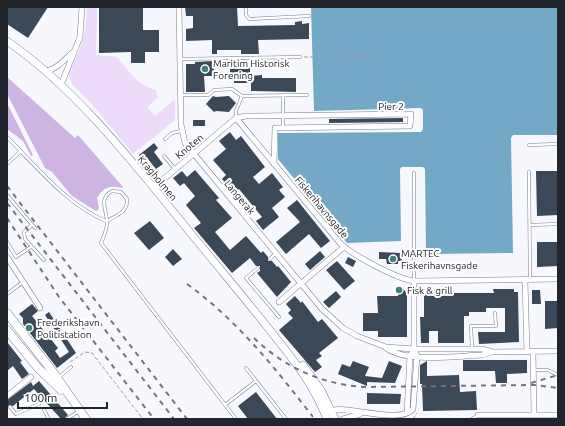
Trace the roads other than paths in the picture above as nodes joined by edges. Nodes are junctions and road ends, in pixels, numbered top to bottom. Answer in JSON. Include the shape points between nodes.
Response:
{"nodes":[{"id":1,"x":82,"y":7,"type":"edge"},
{"id":2,"x":180,"y":7,"type":"edge"},
{"id":3,"x":246,"y":7,"type":"edge"},
{"id":4,"x":309,"y":16,"type":"dead end"},
{"id":5,"x":7,"y":41,"type":"edge"},
{"id":6,"x":74,"y":50,"type":"junction"},
{"id":7,"x":300,"y":56,"type":"road end"},
{"id":8,"x":180,"y":59,"type":"junction"},
{"id":9,"x":46,"y":71,"type":"junction"},
{"id":10,"x":61,"y":85,"type":"junction"},
{"id":11,"x":180,"y":95,"type":"junction"},
{"id":12,"x":283,"y":95,"type":"junction"},
{"id":13,"x":307,"y":95,"type":"dead end"},
{"id":14,"x":242,"y":96,"type":"junction"},
{"id":15,"x":283,"y":116,"type":"junction"},
{"id":16,"x":236,"y":118,"type":"junction"},
{"id":17,"x":283,"y":128,"type":"junction"},
{"id":18,"x":181,"y":130,"type":"junction"},
{"id":19,"x":7,"y":137,"type":"edge"},
{"id":20,"x":165,"y":138,"type":"dead end"},
{"id":21,"x":558,"y":144,"type":"edge"},
{"id":22,"x":529,"y":145,"type":"dead end"},
{"id":23,"x":21,"y":151,"type":"junction"},
{"id":24,"x":193,"y":154,"type":"junction"},
{"id":25,"x":164,"y":156,"type":"dead end"},
{"id":26,"x":7,"y":164,"type":"edge"},
{"id":27,"x":274,"y":164,"type":"junction"},
{"id":28,"x":175,"y":169,"type":"junction"},
{"id":29,"x":414,"y":172,"type":"dead end"},
{"id":30,"x":530,"y":172,"type":"dead end"},
{"id":31,"x":153,"y":188,"type":"junction"},
{"id":32,"x":7,"y":195,"type":"edge"},
{"id":33,"x":107,"y":221,"type":"junction"},
{"id":34,"x":32,"y":224,"type":"junction"},
{"id":35,"x":558,"y":224,"type":"edge"},
{"id":36,"x":530,"y":225,"type":"junction"},
{"id":37,"x":35,"y":228,"type":"dead end"},
{"id":38,"x":7,"y":242,"type":"edge"},
{"id":39,"x":32,"y":246,"type":"junction"},
{"id":40,"x":344,"y":247,"type":"junction"},
{"id":41,"x":276,"y":254,"type":"junction"},
{"id":42,"x":7,"y":257,"type":"edge"},
{"id":43,"x":270,"y":258,"type":"dead end"},
{"id":44,"x":44,"y":260,"type":"dead end"},
{"id":45,"x":258,"y":268,"type":"dead end"},
{"id":46,"x":558,"y":279,"type":"edge"},
{"id":47,"x":414,"y":281,"type":"junction"},
{"id":48,"x":528,"y":281,"type":"junction"},
{"id":49,"x":23,"y":282,"type":"junction"},
{"id":50,"x":301,"y":284,"type":"junction"},
{"id":51,"x":7,"y":294,"type":"edge"},
{"id":52,"x":279,"y":302,"type":"joint"},
{"id":53,"x":40,"y":308,"type":"dead end"},
{"id":54,"x":272,"y":308,"type":"junction"},
{"id":55,"x":7,"y":313,"type":"edge"},
{"id":56,"x":495,"y":313,"type":"dead end"},
{"id":57,"x":279,"y":316,"type":"dead end"},
{"id":58,"x":8,"y":333,"type":"edge"},
{"id":59,"x":280,"y":341,"type":"junction"},
{"id":60,"x":386,"y":347,"type":"junction"},
{"id":61,"x":414,"y":349,"type":"junction"},
{"id":62,"x":472,"y":349,"type":"junction"},
{"id":63,"x":558,"y":351,"type":"edge"},
{"id":64,"x":493,"y":352,"type":"junction"},
{"id":65,"x":527,"y":352,"type":"junction"},
{"id":66,"x":533,"y":352,"type":"junction"},
{"id":67,"x":410,"y":356,"type":"junction"},
{"id":68,"x":417,"y":356,"type":"junction"},
{"id":69,"x":71,"y":367,"type":"dead end"},
{"id":70,"x":246,"y":368,"type":"dead end"},
{"id":71,"x":533,"y":370,"type":"junction"},
{"id":72,"x":558,"y":375,"type":"edge"},
{"id":73,"x":31,"y":377,"type":"dead end"},
{"id":74,"x":55,"y":380,"type":"junction"},
{"id":75,"x":256,"y":381,"type":"junction"},
{"id":76,"x":7,"y":396,"type":"edge"},
{"id":77,"x":39,"y":404,"type":"dead end"},
{"id":78,"x":225,"y":405,"type":"junction"},
{"id":79,"x":10,"y":407,"type":"dead end"},
{"id":80,"x":44,"y":410,"type":"dead end"},
{"id":81,"x":80,"y":410,"type":"junction"},
{"id":82,"x":331,"y":410,"type":"junction"},
{"id":83,"x":360,"y":414,"type":"junction"},
{"id":84,"x":478,"y":415,"type":"joint"},
{"id":85,"x":534,"y":415,"type":"junction"},
{"id":86,"x":558,"y":415,"type":"edge"},
{"id":87,"x":407,"y":416,"type":"edge"},
{"id":88,"x":501,"y":417,"type":"edge"},
{"id":89,"x":523,"y":417,"type":"edge"},
{"id":90,"x":49,"y":419,"type":"edge"},
{"id":91,"x":67,"y":419,"type":"edge"},
{"id":92,"x":86,"y":419,"type":"edge"},
{"id":93,"x":236,"y":419,"type":"edge"},
{"id":94,"x":286,"y":419,"type":"edge"},
{"id":95,"x":327,"y":419,"type":"edge"},
{"id":96,"x":334,"y":419,"type":"edge"},
{"id":97,"x":343,"y":419,"type":"edge"},
{"id":98,"x":472,"y":419,"type":"edge"}],
"edges":[{"from":1,"to":6,"type":"street","via":[[80,37]]},
{"from":2,"to":8,"type":"street","name":"Langerak"},
{"from":3,"to":4,"type":"lane","via":[[249,19]]},
{"from":5,"to":9,"type":"street","name":"Kragholmen"},
{"from":6,"to":9,"type":"street","via":[[61,63]]},
{"from":6,"to":10,"type":"street"},
{"from":7,"to":8,"type":"lane"},
{"from":8,"to":11,"type":"street","name":"Langerak"},
{"from":9,"to":10,"type":"street","name":"Kragholmen"},
{"from":10,"to":31,"type":"street","name":"Kragholmen","via":[[96,121]]},
{"from":11,"to":14,"type":"lane","via":[[208,95],[214,90],[232,89]]},
{"from":11,"to":18,"type":"street","name":"Langerak"},
{"from":12,"to":13,"type":"lane"},
{"from":12,"to":14,"type":"lane"},
{"from":12,"to":15,"type":"lane"},
{"from":14,"to":16,"type":"lane"},
{"from":15,"to":16,"type":"street","name":"Pier 2"},
{"from":15,"to":17,"type":"lane"},
{"from":15,"to":17,"type":"street","name":"Pier 2","via":[[411,114],[410,126]]},
{"from":16,"to":24,"type":"street","name":"Knoten"},
{"from":16,"to":27,"type":"street","name":"Fiskerihavnsgade"},
{"from":17,"to":27,"type":"street","via":[[275,128]]},
{"from":18,"to":20,"type":"lane"},
{"from":18,"to":24,"type":"street","name":"Langerak","via":[[185,143]]},
{"from":19,"to":23,"type":"lane"},
{"from":21,"to":22,"type":"lane"},
{"from":23,"to":26,"type":"lane"},
{"from":23,"to":33,"type":"lane","via":[[72,200]]},
{"from":24,"to":28,"type":"street","name":"Knoten"},
{"from":24,"to":41,"type":"street","name":"Langerak"},
{"from":25,"to":28,"type":"lane"},
{"from":27,"to":40,"type":"street","name":"Fiskerihavnsgade"},
{"from":28,"to":31,"type":"street","name":"Knoten"},
{"from":29,"to":47,"type":"lane"},
{"from":30,"to":36,"type":"lane"},
{"from":31,"to":59,"type":"street","name":"Kragholmen"},
{"from":32,"to":34,"type":"lane"},
{"from":33,"to":33,"type":"lane","via":[[104,197],[112,191],[121,192],[127,199],[126,208]]},
{"from":33,"to":78,"type":"lane","via":[[101,243]]},
{"from":34,"to":37,"type":"lane"},
{"from":34,"to":39,"type":"lane","via":[[24,232],[25,239]]},
{"from":35,"to":36,"type":"lane"},
{"from":36,"to":48,"type":"lane"},
{"from":38,"to":39,"type":"lane","via":[[16,256]]},
{"from":39,"to":44,"type":"lane"},
{"from":40,"to":47,"type":"street","name":"Fiskerihavnsgade","via":[[403,278]]},
{"from":40,"to":50,"type":"street"},
{"from":41,"to":43,"type":"lane"},
{"from":41,"to":50,"type":"street","name":"Langerak"},
{"from":42,"to":49,"type":"street"},
{"from":45,"to":54,"type":"lane","via":[[246,278]]},
{"from":46,"to":48,"type":"street","name":"Fiskerihavnsgade"},
{"from":47,"to":48,"type":"street","name":"Fiskerihavnsgade"},
{"from":47,"to":61,"type":"street"},
{"from":48,"to":65,"type":"street"},
{"from":49,"to":51,"type":"lane"},
{"from":49,"to":53,"type":"street"},
{"from":50,"to":52,"type":"street"},
{"from":50,"to":60,"type":"street","name":"Langerak","via":[[322,309],[343,328]]},
{"from":52,"to":54,"type":"lane"},
{"from":54,"to":57,"type":"lane"},
{"from":55,"to":74,"type":"main road"},
{"from":56,"to":62,"type":"lane","via":[[496,326],[471,326]]},
{"from":58,"to":74,"type":"main road","via":[[38,368]]},
{"from":59,"to":82,"type":"street","name":"Kragholmen","via":[[313,376]]},
{"from":59,"to":95,"type":"street","name":"Kragholmen","via":[[314,389]]},
{"from":60,"to":61,"type":"street","name":"Langerak"},
{"from":60,"to":67,"type":"street","name":"Langerak"},
{"from":61,"to":62,"type":"street","name":"Langerak"},
{"from":61,"to":67,"type":"street"},
{"from":61,"to":68,"type":"street"},
{"from":62,"to":64,"type":"street","name":"Langerak"},
{"from":63,"to":66,"type":"street","name":"Langerak"},
{"from":64,"to":65,"type":"street","name":"Langerak"},
{"from":64,"to":68,"type":"street","name":"Langerak","via":[[482,355]]},
{"from":65,"to":66,"type":"street","name":"Langerak"},
{"from":66,"to":71,"type":"street"},
{"from":67,"to":68,"type":"street","name":"Langerak"},
{"from":67,"to":87,"type":"street"},
{"from":68,"to":87,"type":"street","via":[[414,404]]},
{"from":69,"to":74,"type":"lane"},
{"from":70,"to":75,"type":"lane"},
{"from":71,"to":72,"type":"lane","via":[[548,370]]},
{"from":71,"to":85,"type":"street"},
{"from":73,"to":76,"type":"street"},
{"from":74,"to":81,"type":"main road"},
{"from":75,"to":78,"type":"lane"},
{"from":75,"to":94,"type":"lane"},
{"from":77,"to":79,"type":"lane","via":[[16,414]]},
{"from":78,"to":93,"type":"lane"},
{"from":80,"to":90,"type":"lane"},
{"from":81,"to":91,"type":"lane"},
{"from":81,"to":92,"type":"main road"},
{"from":82,"to":83,"type":"street","via":[[352,410]]},
{"from":82,"to":95,"type":"street"},
{"from":82,"to":96,"type":"street","name":"Kragholmen"},
{"from":83,"to":87,"type":"street"},
{"from":83,"to":97,"type":"street"},
{"from":84,"to":88,"type":"street"},
{"from":84,"to":98,"type":"lane"},
{"from":85,"to":86,"type":"street"},
{"from":85,"to":89,"type":"street"},
{"from":88,"to":89,"type":"street"}]}
